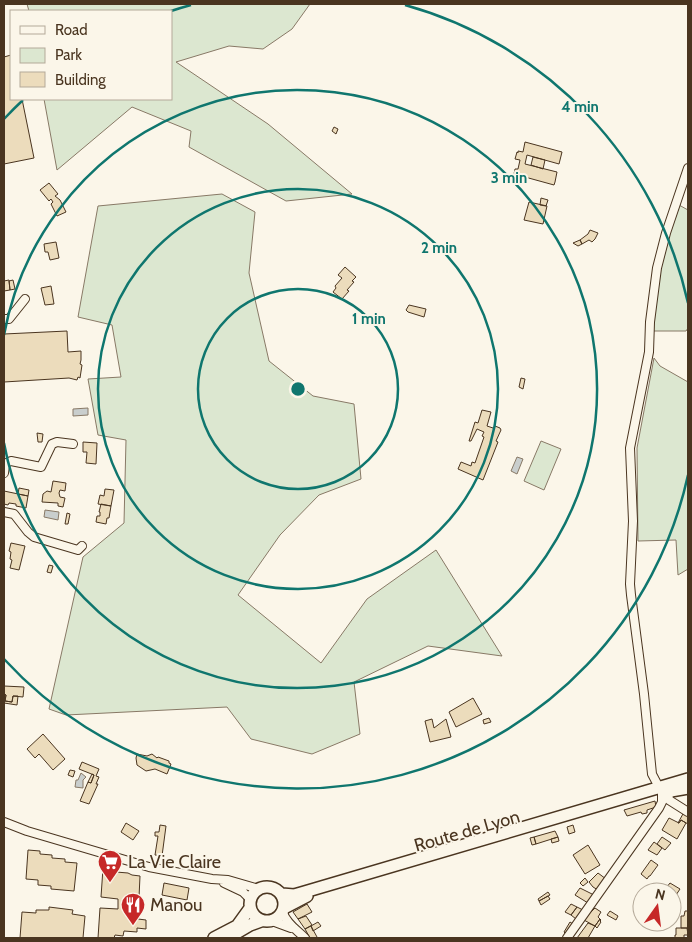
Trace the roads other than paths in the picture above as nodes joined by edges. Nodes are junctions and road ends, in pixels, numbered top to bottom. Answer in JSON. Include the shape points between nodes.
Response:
{"nodes":[{"id":1,"x":688,"y":168,"type":"edge"},
{"id":2,"x":26,"y":299,"type":"dead end"},
{"id":3,"x":4,"y":319,"type":"edge"},
{"id":4,"x":74,"y":444,"type":"dead end"},
{"id":5,"x":4,"y":472,"type":"edge"},
{"id":6,"x":4,"y":512,"type":"edge"},
{"id":7,"x":82,"y":546,"type":"dead end"},
{"id":8,"x":688,"y":779,"type":"edge"},
{"id":9,"x":688,"y":788,"type":"edge"},
{"id":10,"x":663,"y":791,"type":"junction"},
{"id":11,"x":688,"y":812,"type":"edge"},
{"id":12,"x":4,"y":822,"type":"edge"},
{"id":13,"x":212,"y":879,"type":"junction"},
{"id":14,"x":259,"y":889,"type":"junction"},
{"id":15,"x":282,"y":894,"type":"junction"},
{"id":16,"x":250,"y":903,"type":"junction"},
{"id":17,"x":283,"y":911,"type":"junction"},
{"id":18,"x":267,"y":921,"type":"junction"},
{"id":19,"x":297,"y":932,"type":"junction"},
{"id":20,"x":214,"y":938,"type":"edge"},
{"id":21,"x":227,"y":938,"type":"edge"},
{"id":22,"x":305,"y":938,"type":"edge"},
{"id":23,"x":567,"y":938,"type":"edge"}],
"edges":[{"from":1,"to":10,"type":"street","via":[[657,268],[649,352],[630,448],[633,521],[630,584],[652,774]]},
{"from":2,"to":3,"type":"street","via":[[9,319]]},
{"from":4,"to":5,"type":"street","via":[[52,444],[42,467],[10,461],[5,464]]},
{"from":6,"to":7,"type":"street","via":[[14,514],[34,537],[78,550]]},
{"from":8,"to":10,"type":"main road"},
{"from":9,"to":10,"type":"main road"},
{"from":10,"to":11,"type":"street"},
{"from":10,"to":15,"type":"main road","name":"Route de Lyon","via":[[294,895]]},
{"from":10,"to":17,"type":"main road","name":"Route de Lyon","via":[[303,897]]},
{"from":10,"to":23,"type":"street","via":[[659,808]]},
{"from":12,"to":13,"type":"street","via":[[149,866]]},
{"from":13,"to":14,"type":"street"},
{"from":13,"to":16,"type":"street","via":[[243,892]]},
{"from":14,"to":15,"type":"main road","via":[[269,887]]},
{"from":14,"to":16,"type":"main road"},
{"from":15,"to":17,"type":"main road"},
{"from":16,"to":18,"type":"main road","via":[[254,915]]},
{"from":16,"to":20,"type":"main road","via":[[237,926]]},
{"from":17,"to":18,"type":"main road","via":[[276,919]]},
{"from":17,"to":19,"type":"street"},
{"from":18,"to":19,"type":"street"},
{"from":18,"to":21,"type":"main road","via":[[250,925]]},
{"from":19,"to":22,"type":"street"}]}
